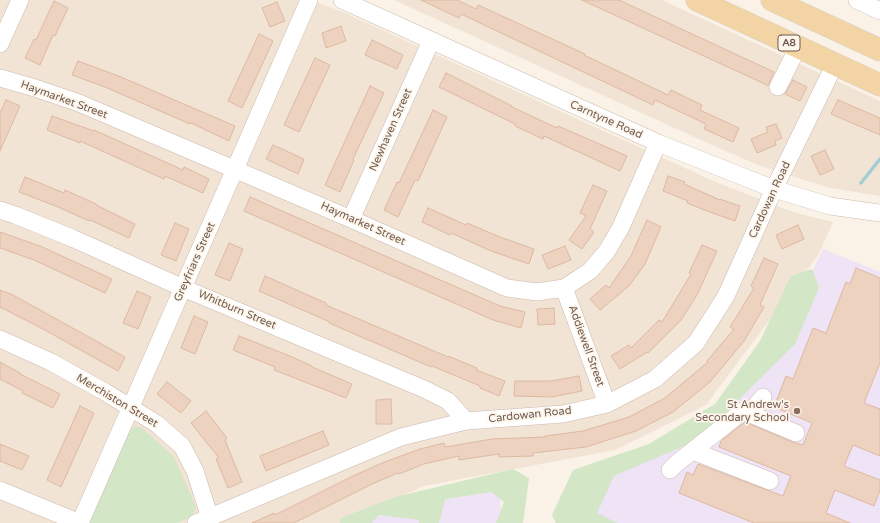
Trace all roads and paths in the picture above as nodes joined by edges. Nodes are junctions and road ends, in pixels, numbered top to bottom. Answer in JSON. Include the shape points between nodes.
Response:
{"nodes":[{"id":1,"x":20,"y":0,"type":"edge"},
{"id":2,"x":309,"y":0,"type":"edge"},
{"id":3,"x":342,"y":0,"type":"edge"},
{"id":4,"x":697,"y":0,"type":"edge"},
{"id":5,"x":772,"y":0,"type":"edge"},
{"id":6,"x":857,"y":0,"type":"edge"},
{"id":7,"x":879,"y":8,"type":"edge"},
{"id":8,"x":802,"y":13,"type":"junction"},
{"id":9,"x":431,"y":41,"type":"junction"},
{"id":10,"x":0,"y":44,"type":"edge"},
{"id":11,"x":793,"y":44,"type":"junction"},
{"id":12,"x":880,"y":50,"type":"edge"},
{"id":13,"x":835,"y":64,"type":"junction"},
{"id":14,"x":0,"y":78,"type":"edge"},
{"id":15,"x":880,"y":85,"type":"edge"},
{"id":16,"x":778,"y":86,"type":"dead end"},
{"id":17,"x":658,"y":143,"type":"junction"},
{"id":18,"x":236,"y":169,"type":"junction"},
{"id":19,"x":774,"y":189,"type":"junction"},
{"id":20,"x":0,"y":210,"type":"edge"},
{"id":21,"x":880,"y":213,"type":"edge"},
{"id":22,"x":351,"y":219,"type":"junction"},
{"id":23,"x":183,"y":288,"type":"junction"},
{"id":24,"x":564,"y":288,"type":"junction"},
{"id":25,"x":0,"y":339,"type":"edge"},
{"id":26,"x":763,"y":396,"type":"dead end"},
{"id":27,"x":607,"y":404,"type":"junction"},
{"id":28,"x":131,"y":407,"type":"junction"},
{"id":29,"x":743,"y":411,"type":"junction"},
{"id":30,"x":466,"y":421,"type":"junction"},
{"id":31,"x":796,"y":433,"type":"dead end"},
{"id":32,"x":693,"y":451,"type":"junction"},
{"id":33,"x":670,"y":470,"type":"dead end"},
{"id":34,"x":770,"y":481,"type":"dead end"},
{"id":35,"x":0,"y":490,"type":"edge"},
{"id":36,"x":203,"y":520,"type":"edge"},
{"id":37,"x":80,"y":523,"type":"edge"}],
"edges":[{"from":1,"to":10,"type":"street"},
{"from":2,"to":18,"type":"street","name":"Greyfriars Street"},
{"from":3,"to":9,"type":"street","name":"Carntyne Road"},
{"from":4,"to":11,"type":"main road","number":"A8"},
{"from":5,"to":8,"type":"main road"},
{"from":6,"to":7,"type":"street"},
{"from":8,"to":11,"type":"main road"},
{"from":8,"to":12,"type":"main road"},
{"from":9,"to":17,"type":"street","name":"Carntyne Road"},
{"from":9,"to":22,"type":"street","name":"Newhaven Street"},
{"from":11,"to":13,"type":"main road","number":"A8"},
{"from":11,"to":16,"type":"street"},
{"from":13,"to":15,"type":"main road","number":"A8"},
{"from":13,"to":19,"type":"street","name":"Cardowan Road"},
{"from":14,"to":18,"type":"street","name":"Haymarket Street","via":[[79,103]]},
{"from":17,"to":19,"type":"street","name":"Carntyne Road"},
{"from":17,"to":24,"type":"street","name":"Haymarket Street","via":[[607,251],[590,272]]},
{"from":18,"to":22,"type":"street","name":"Haymarket Street"},
{"from":18,"to":23,"type":"street","name":"Greyfriars Street"},
{"from":19,"to":21,"type":"street","name":"Carntyne Road","via":[[830,206]]},
{"from":19,"to":27,"type":"street","name":"Cardowan Road","via":[[726,296],[696,343],[655,379]]},
{"from":20,"to":23,"type":"street","name":"Whitburn Street","via":[[58,232]]},
{"from":22,"to":24,"type":"street","name":"Haymarket Street","via":[[507,288],[537,292]]},
{"from":23,"to":28,"type":"street","name":"Greyfriars Street"},
{"from":23,"to":30,"type":"street","name":"Whitburn Street","via":[[424,389],[448,401]]},
{"from":24,"to":27,"type":"street","name":"Addiewell Street"},
{"from":25,"to":28,"type":"street","name":"Merchiston Street","via":[[51,362]]},
{"from":26,"to":29,"type":"street","via":[[754,408]]},
{"from":27,"to":30,"type":"street","name":"Cardowan Road","via":[[563,414]]},
{"from":28,"to":36,"type":"street","name":"Merchiston Street","via":[[158,424],[182,446],[195,471]]},
{"from":28,"to":37,"type":"street","name":"Greyfriars Street"},
{"from":29,"to":31,"type":"street"},
{"from":29,"to":32,"type":"street"},
{"from":30,"to":36,"type":"street","name":"Cardowan Road","via":[[401,436]]},
{"from":32,"to":33,"type":"street"},
{"from":32,"to":34,"type":"street"},
{"from":35,"to":37,"type":"street"}]}
